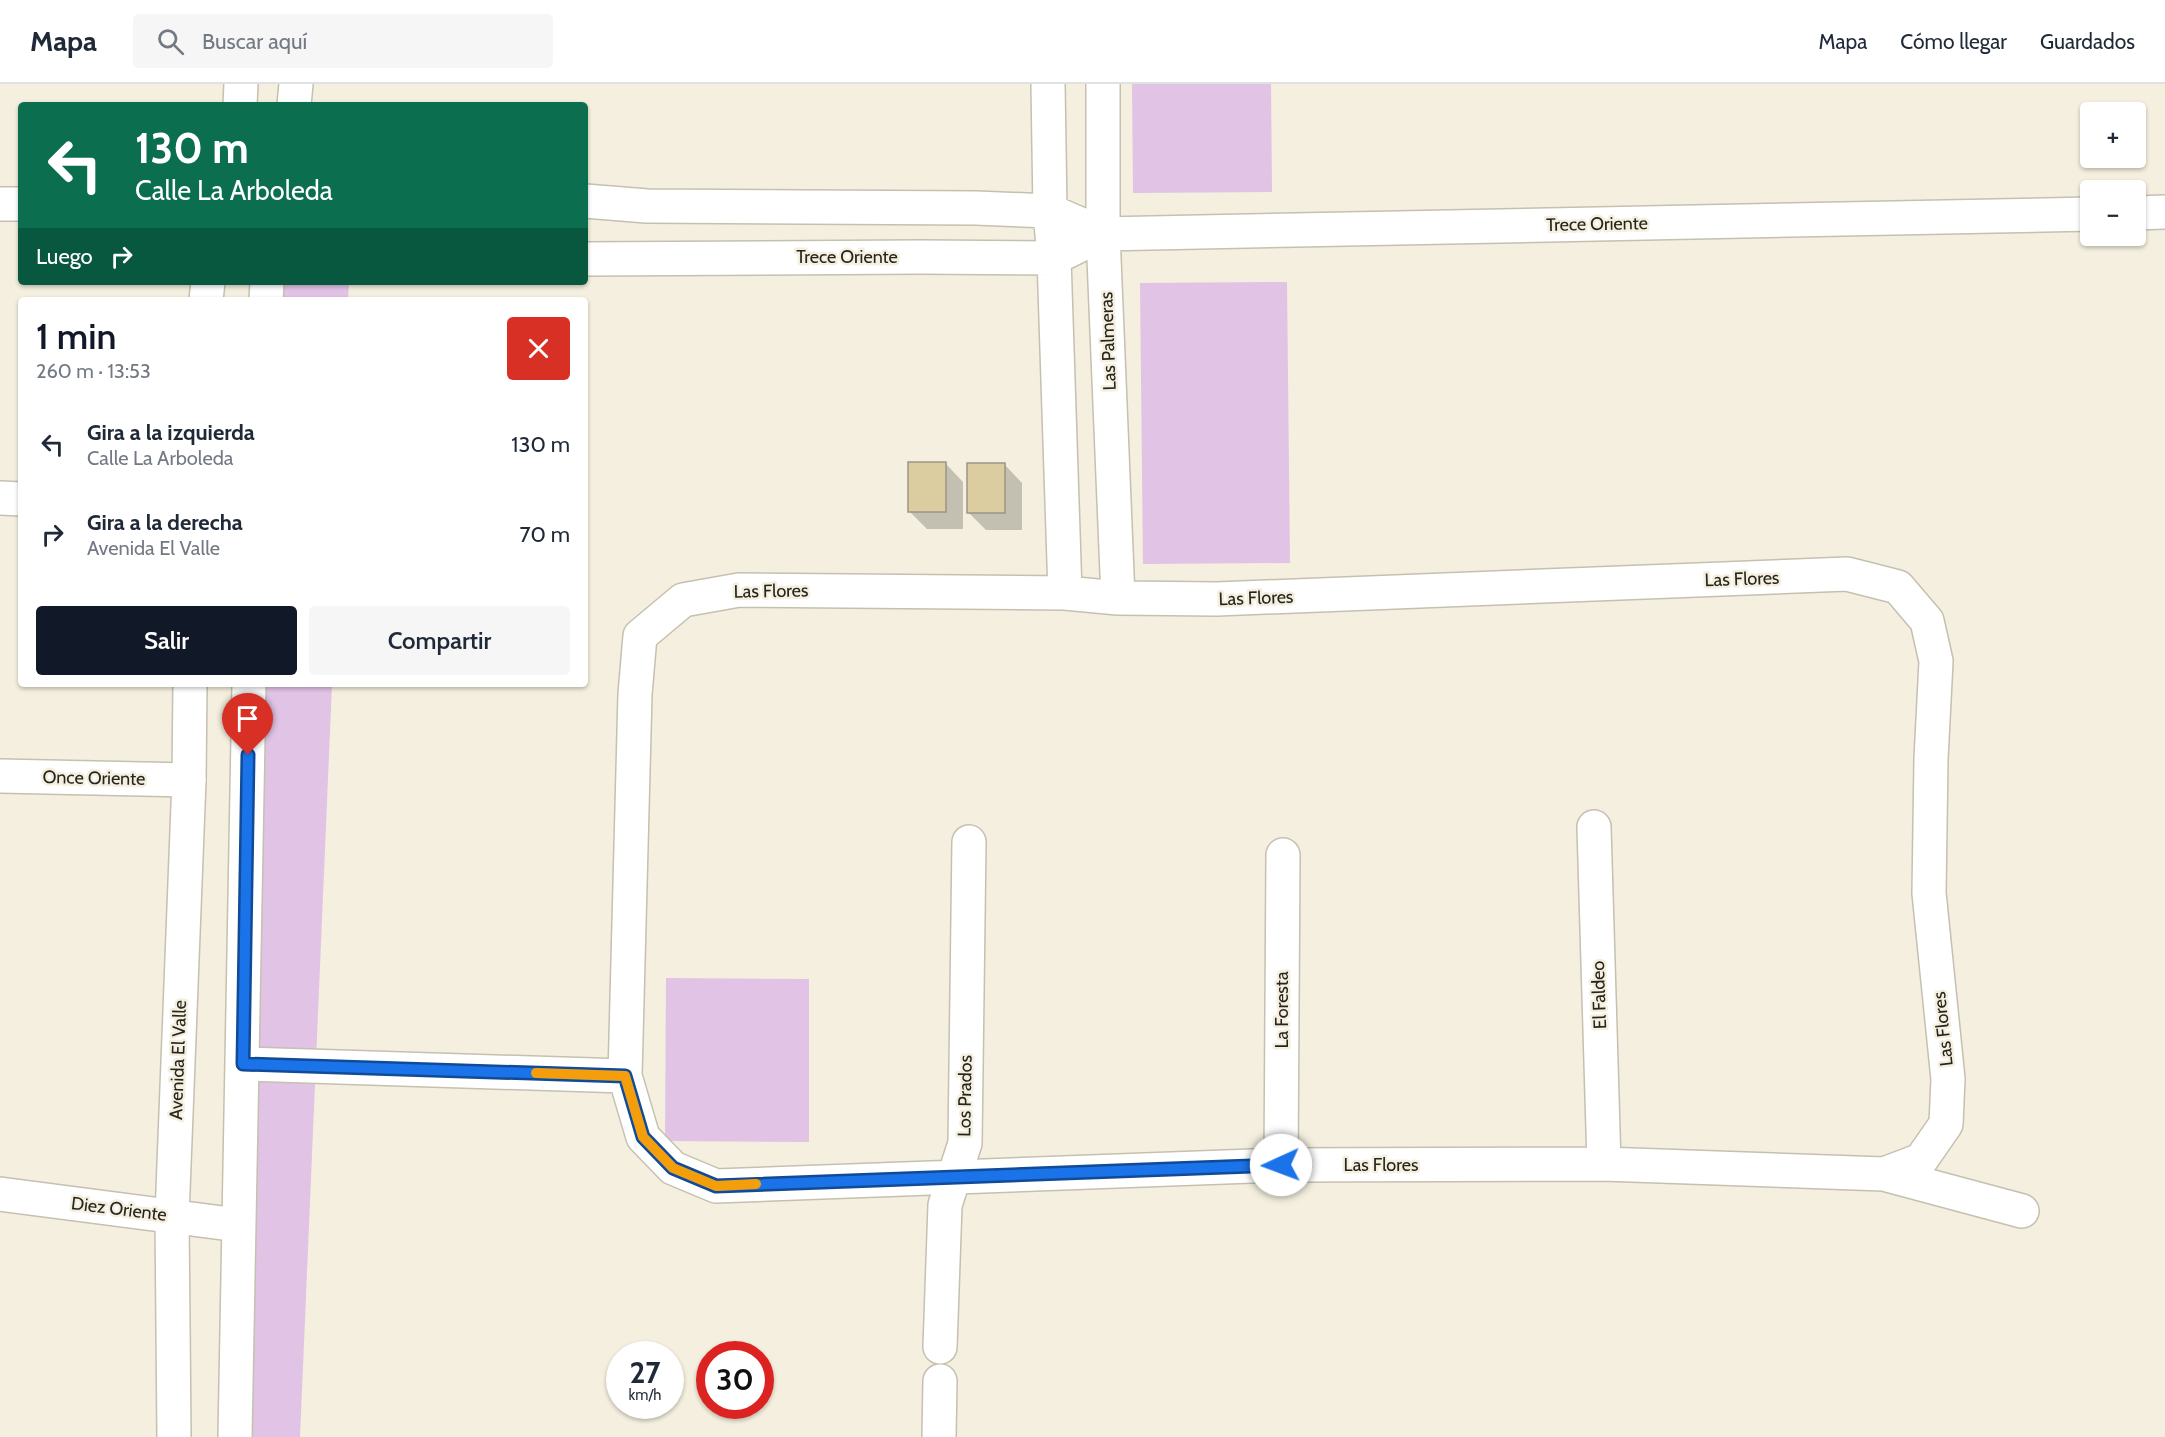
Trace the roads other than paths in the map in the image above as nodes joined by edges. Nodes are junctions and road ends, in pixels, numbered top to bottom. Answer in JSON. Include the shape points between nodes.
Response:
{"nodes":[{"id":1,"x":241,"y":84,"type":"edge"},
{"id":2,"x":296,"y":84,"type":"edge"},
{"id":3,"x":1048,"y":84,"type":"edge"},
{"id":4,"x":1103,"y":84,"type":"edge"},
{"id":5,"x":240,"y":102,"type":"edge"},
{"id":6,"x":294,"y":102,"type":"edge"},
{"id":7,"x":588,"y":201,"type":"edge"},
{"id":8,"x":0,"y":204,"type":"edge"},
{"id":9,"x":18,"y":204,"type":"edge"},
{"id":10,"x":1050,"y":211,"type":"junction"},
{"id":11,"x":2165,"y":212,"type":"edge"},
{"id":12,"x":2146,"y":213,"type":"edge"},
{"id":13,"x":2080,"y":214,"type":"edge"},
{"id":14,"x":1103,"y":234,"type":"junction"},
{"id":15,"x":1054,"y":258,"type":"junction"},
{"id":16,"x":588,"y":259,"type":"edge"},
{"id":17,"x":0,"y":498,"type":"edge"},
{"id":18,"x":18,"y":499,"type":"edge"},
{"id":19,"x":1065,"y":592,"type":"junction"},
{"id":20,"x":1118,"y":597,"type":"junction"},
{"id":21,"x":190,"y":687,"type":"edge"},
{"id":22,"x":249,"y":687,"type":"edge"},
{"id":23,"x":0,"y":776,"type":"edge"},
{"id":24,"x":189,"y":780,"type":"junction"},
{"id":25,"x":1594,"y":827,"type":"dead end"},
{"id":26,"x":969,"y":842,"type":"dead end"},
{"id":27,"x":1283,"y":855,"type":"dead end"},
{"id":28,"x":243,"y":1064,"type":"junction"},
{"id":29,"x":625,"y":1076,"type":"junction"},
{"id":30,"x":1604,"y":1164,"type":"junction"},
{"id":31,"x":1281,"y":1165,"type":"junction"},
{"id":32,"x":1884,"y":1174,"type":"junction"},
{"id":33,"x":953,"y":1178,"type":"junction"},
{"id":34,"x":0,"y":1194,"type":"edge"},
{"id":35,"x":2022,"y":1211,"type":"dead end"},
{"id":36,"x":172,"y":1216,"type":"junction"},
{"id":37,"x":238,"y":1226,"type":"junction"},
{"id":38,"x":940,"y":1347,"type":"dead end"},
{"id":39,"x":940,"y":1381,"type":"dead end"},
{"id":40,"x":174,"y":1437,"type":"edge"},
{"id":41,"x":235,"y":1437,"type":"edge"},
{"id":42,"x":939,"y":1437,"type":"edge"}],
"edges":[{"from":1,"to":5,"type":"street"},
{"from":2,"to":6,"type":"street"},
{"from":3,"to":10,"type":"street"},
{"from":4,"to":14,"type":"street","name":"Las Palmeras"},
{"from":7,"to":10,"type":"street","name":"Trece Oriente","via":[[647,206]]},
{"from":8,"to":9,"type":"street"},
{"from":10,"to":14,"type":"street","name":"Trece Oriente"},
{"from":10,"to":15,"type":"street"},
{"from":11,"to":12,"type":"street"},
{"from":13,"to":14,"type":"street","name":"Trece Oriente"},
{"from":14,"to":15,"type":"street","name":"Trece Oriente"},
{"from":14,"to":20,"type":"street","name":"Las Palmeras"},
{"from":15,"to":16,"type":"street","name":"Trece Oriente"},
{"from":15,"to":19,"type":"street"},
{"from":17,"to":18,"type":"street"},
{"from":19,"to":20,"type":"street","name":"Las Flores"},
{"from":19,"to":29,"type":"street","name":"Las Flores","via":[[739,590],[683,600],[640,636],[635,694]]},
{"from":20,"to":32,"type":"street","name":"Las Flores","via":[[1217,599],[1847,574],[1898,587],[1927,621],[1936,662],[1929,893],[1948,1079],[1946,1124],[1921,1160]]},
{"from":21,"to":24,"type":"street","name":"Avenida El Valle"},
{"from":22,"to":28,"type":"street"},
{"from":23,"to":24,"type":"street","name":"Once Oriente"},
{"from":24,"to":36,"type":"street","name":"Avenida El Valle"},
{"from":25,"to":30,"type":"street","name":"El Faldeo"},
{"from":26,"to":33,"type":"street","name":"Los Prados","via":[[965,1143]]},
{"from":27,"to":31,"type":"street","name":"La Foresta"},
{"from":28,"to":29,"type":"street"},
{"from":28,"to":37,"type":"street"},
{"from":29,"to":33,"type":"street","name":"Las Flores","via":[[643,1137],[673,1168],[716,1186]]},
{"from":30,"to":31,"type":"street","name":"Las Flores"},
{"from":30,"to":32,"type":"street","name":"Las Flores"},
{"from":31,"to":33,"type":"street","name":"Las Flores"},
{"from":32,"to":35,"type":"street","name":"Las Flores"},
{"from":33,"to":38,"type":"street","name":"Los Prados","via":[[945,1205]]},
{"from":34,"to":36,"type":"street","name":"Diez Oriente"},
{"from":36,"to":37,"type":"street","name":"Diez Oriente"},
{"from":36,"to":40,"type":"street","name":"Avenida El Valle"},
{"from":37,"to":41,"type":"street"},
{"from":39,"to":42,"type":"street"}]}
